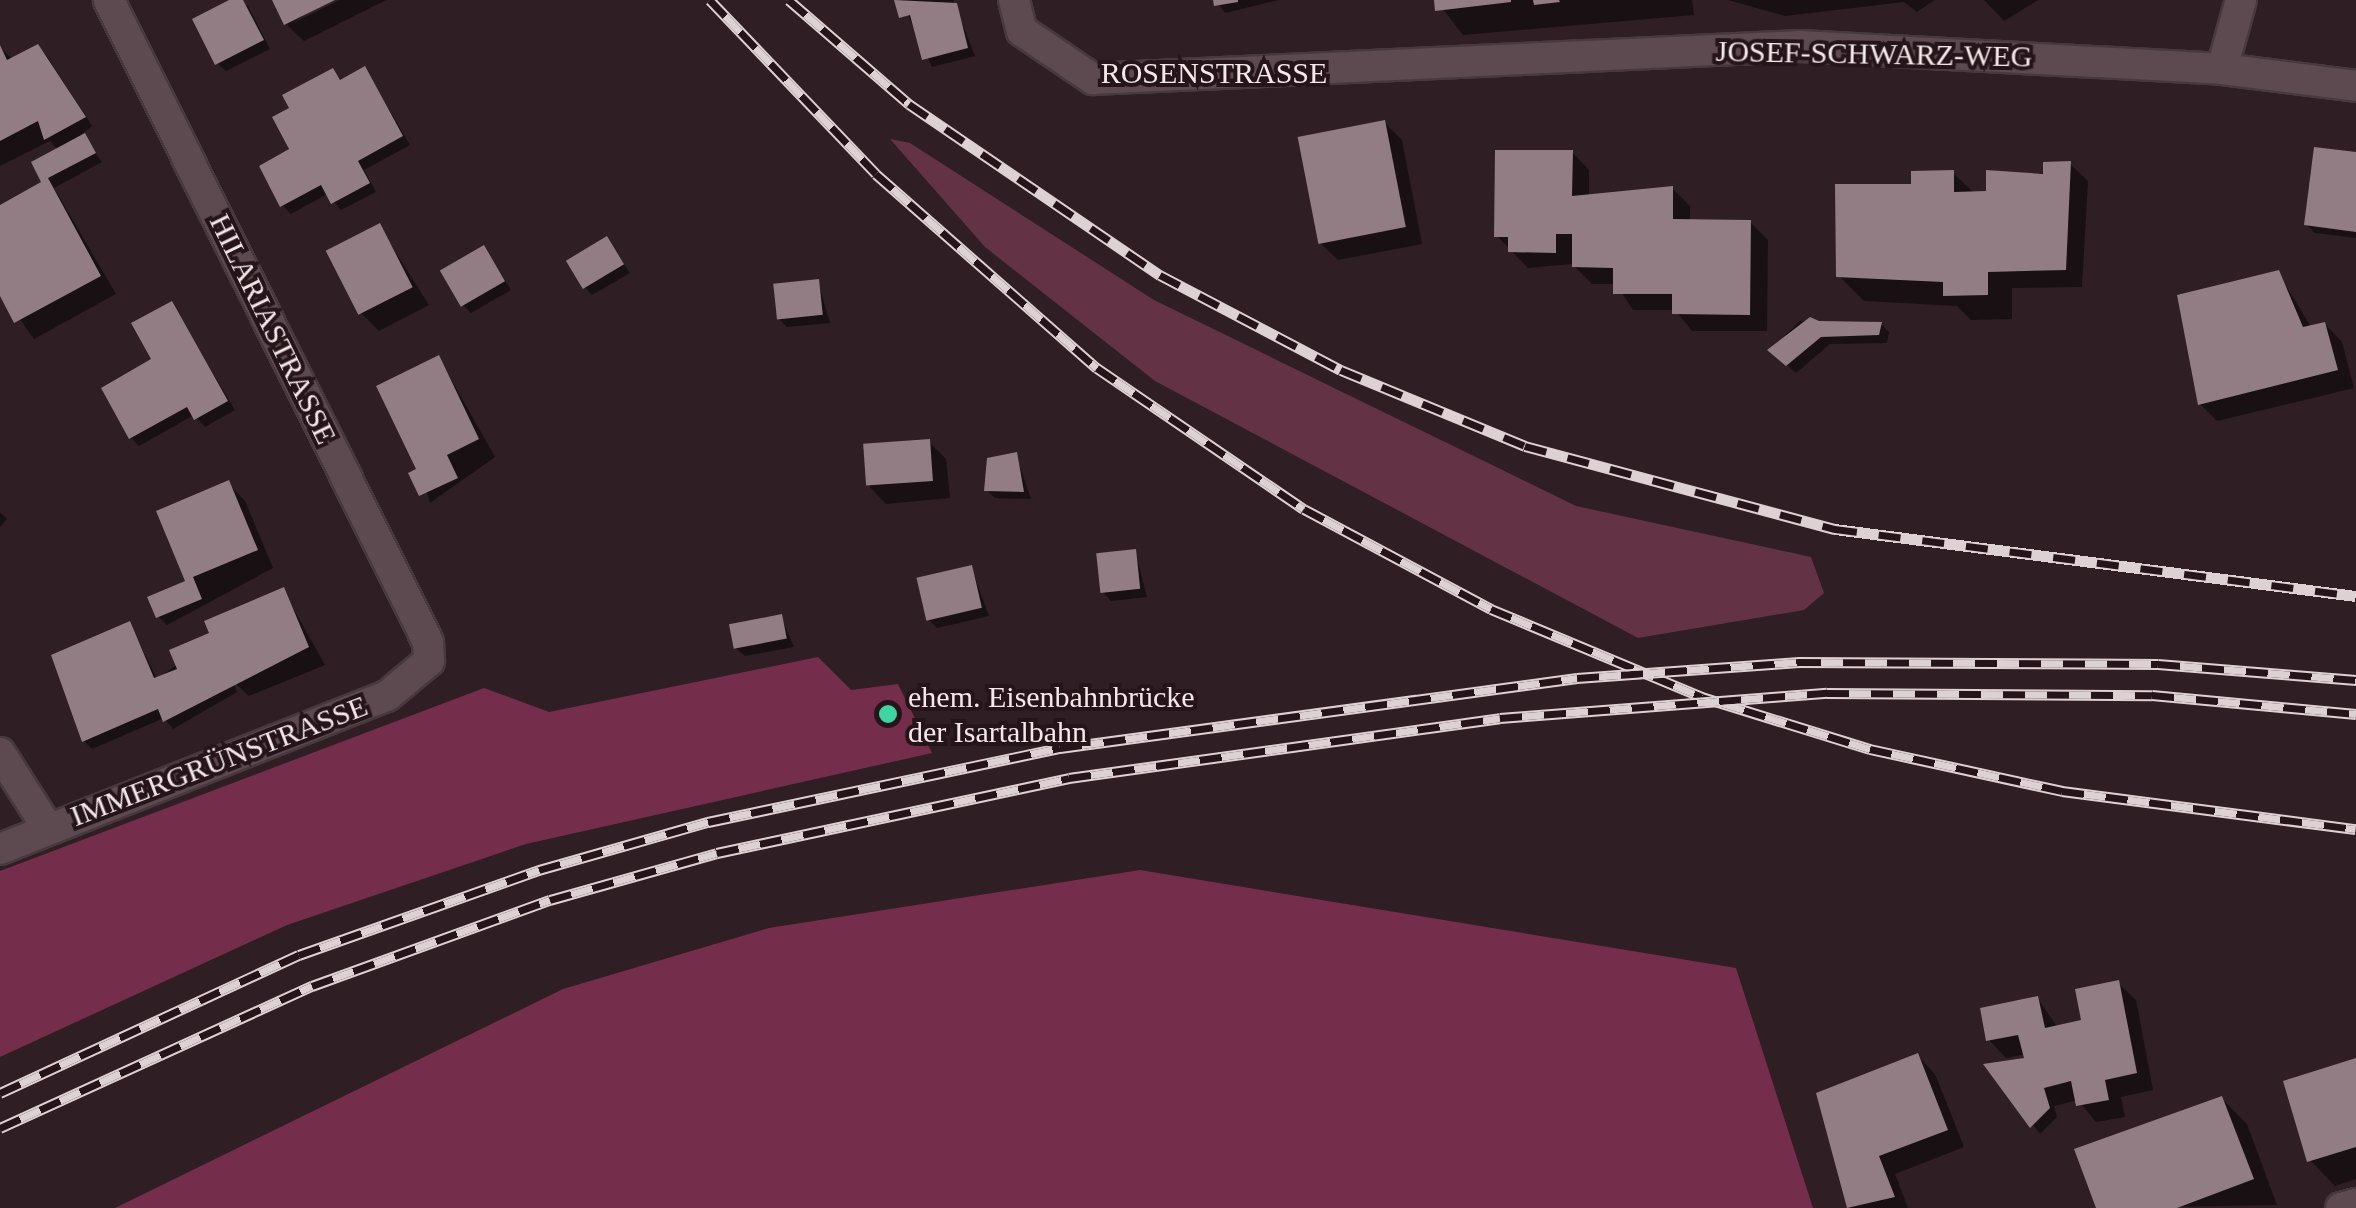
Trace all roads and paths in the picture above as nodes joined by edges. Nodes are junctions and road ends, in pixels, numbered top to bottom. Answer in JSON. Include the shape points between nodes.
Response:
{"nodes":[{"id":1,"x":109,"y":0,"type":"edge"},
{"id":2,"x":1014,"y":0,"type":"edge"},
{"id":3,"x":2241,"y":0,"type":"edge"},
{"id":4,"x":2222,"y":68,"type":"junction"},
{"id":5,"x":1391,"y":71,"type":"joint"},
{"id":6,"x":2356,"y":86,"type":"edge"},
{"id":7,"x":429,"y":661,"type":"joint"},
{"id":8,"x":0,"y":753,"type":"edge"},
{"id":9,"x":47,"y":826,"type":"junction"},
{"id":10,"x":0,"y":849,"type":"edge"},
{"id":11,"x":2356,"y":1204,"type":"edge"},
{"id":12,"x":2341,"y":1208,"type":"edge"}],
"edges":[{"from":1,"to":7,"type":"street","name":"HILARIASTRASSE","via":[[428,642]]},
{"from":2,"to":5,"type":"street","name":"ROSENSTRASSE","via":[[1022,31],[1093,79]]},
{"from":3,"to":4,"type":"street"},
{"from":4,"to":5,"type":"street","name":"JOSEF-SCHWARZ-WEG","via":[[1800,46]]},
{"from":4,"to":6,"type":"street","name":"JOSEF-SCHWARZ-WEG"},
{"from":7,"to":9,"type":"street","name":"IMMERGRÜNSTRASSE","via":[[387,696]]},
{"from":8,"to":9,"type":"street"},
{"from":9,"to":10,"type":"street","name":"IMMERGRÜNSTRASSE"},
{"from":11,"to":12,"type":"street"}]}
